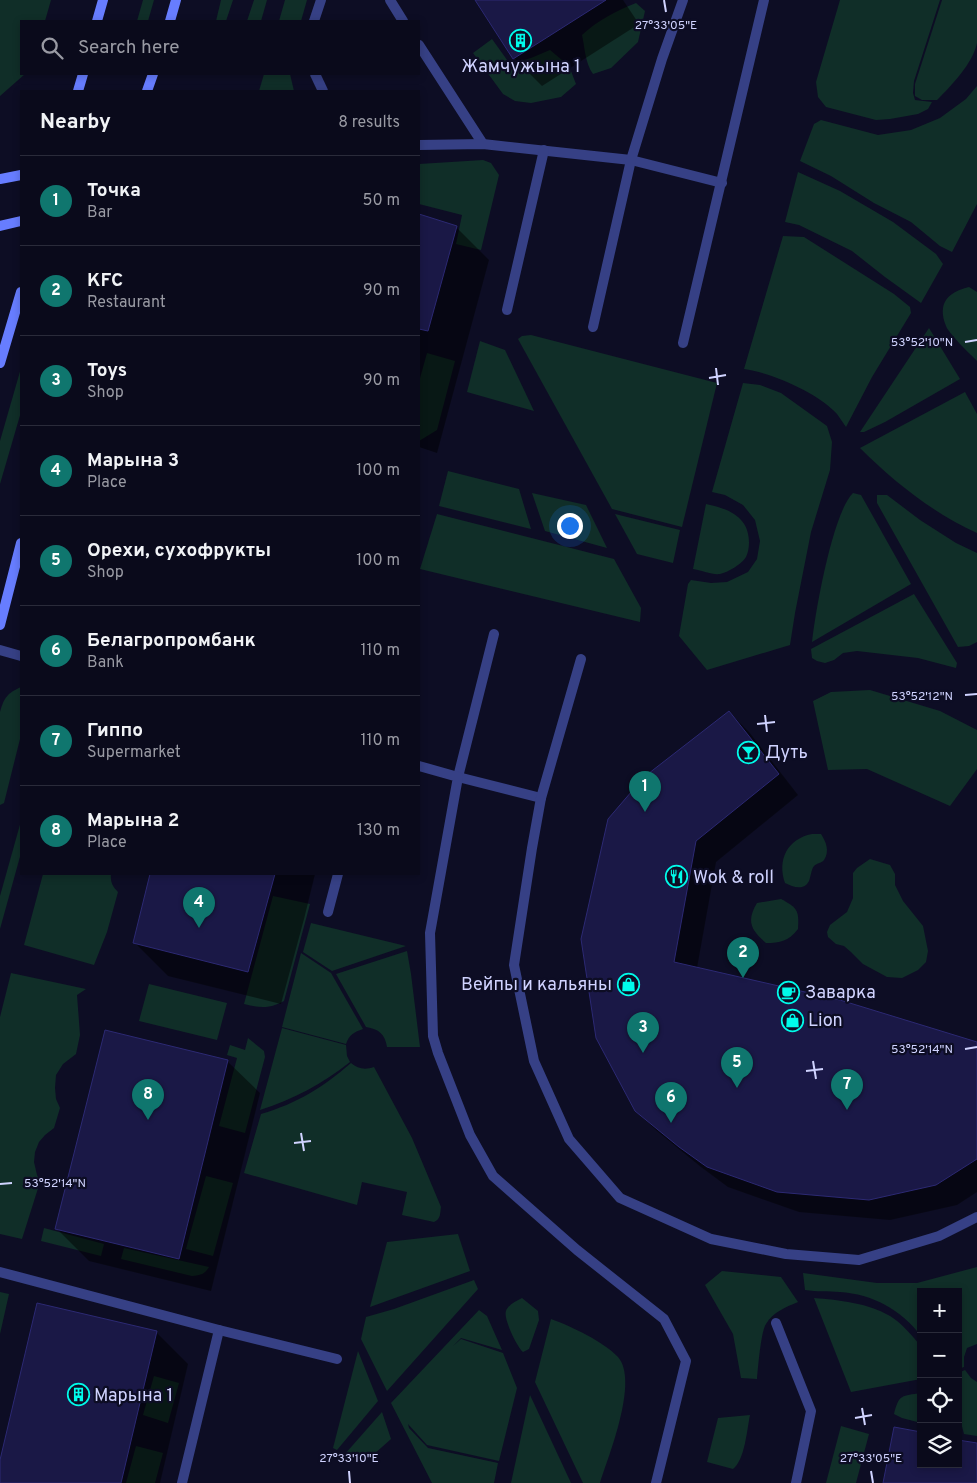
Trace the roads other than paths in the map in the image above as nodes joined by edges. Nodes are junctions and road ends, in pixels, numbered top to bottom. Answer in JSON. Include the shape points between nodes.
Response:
{"nodes":[{"id":1,"x":103,"y":0,"type":"edge"},
{"id":2,"x":176,"y":0,"type":"edge"},
{"id":3,"x":321,"y":0,"type":"edge"},
{"id":4,"x":390,"y":0,"type":"edge"},
{"id":5,"x":683,"y":0,"type":"edge"},
{"id":6,"x":764,"y":0,"type":"edge"},
{"id":7,"x":98,"y":20,"type":"edge"},
{"id":8,"x":170,"y":20,"type":"edge"},
{"id":9,"x":314,"y":20,"type":"edge"},
{"id":10,"x":402,"y":20,"type":"edge"},
{"id":11,"x":420,"y":47,"type":"edge"},
{"id":12,"x":83,"y":75,"type":"edge"},
{"id":13,"x":153,"y":75,"type":"edge"},
{"id":14,"x":315,"y":75,"type":"edge"},
{"id":15,"x":78,"y":90,"type":"edge"},
{"id":16,"x":147,"y":90,"type":"edge"},
{"id":17,"x":323,"y":90,"type":"edge"},
{"id":18,"x":483,"y":144,"type":"junction"},
{"id":19,"x":420,"y":145,"type":"edge"},
{"id":20,"x":544,"y":150,"type":"junction"},
{"id":21,"x":631,"y":160,"type":"junction"},
{"id":22,"x":20,"y":175,"type":"edge"},
{"id":23,"x":0,"y":179,"type":"edge"},
{"id":24,"x":722,"y":183,"type":"junction"},
{"id":25,"x":20,"y":222,"type":"edge"},
{"id":26,"x":0,"y":226,"type":"edge"},
{"id":27,"x":20,"y":295,"type":"edge"},
{"id":28,"x":507,"y":310,"type":"dead end"},
{"id":29,"x":593,"y":327,"type":"dead end"},
{"id":30,"x":683,"y":343,"type":"dead end"},
{"id":31,"x":0,"y":363,"type":"edge"},
{"id":32,"x":20,"y":547,"type":"edge"},
{"id":33,"x":0,"y":625,"type":"edge"},
{"id":34,"x":494,"y":634,"type":"dead end"},
{"id":35,"x":0,"y":650,"type":"edge"},
{"id":36,"x":20,"y":656,"type":"edge"},
{"id":37,"x":581,"y":659,"type":"dead end"},
{"id":38,"x":420,"y":766,"type":"edge"},
{"id":39,"x":458,"y":777,"type":"junction"},
{"id":40,"x":541,"y":798,"type":"junction"},
{"id":41,"x":338,"y":875,"type":"edge"},
{"id":42,"x":328,"y":912,"type":"dead end"},
{"id":43,"x":977,"y":1217,"type":"edge"},
{"id":44,"x":0,"y":1272,"type":"edge"},
{"id":45,"x":776,"y":1323,"type":"dead end"},
{"id":46,"x":218,"y":1330,"type":"junction"},
{"id":47,"x":337,"y":1359,"type":"dead end"},
{"id":48,"x":182,"y":1483,"type":"edge"},
{"id":49,"x":656,"y":1483,"type":"edge"},
{"id":50,"x":796,"y":1483,"type":"edge"}],
"edges":[{"from":1,"to":7,"type":"street"},
{"from":2,"to":8,"type":"street"},
{"from":3,"to":9,"type":"lane"},
{"from":4,"to":10,"type":"lane"},
{"from":5,"to":21,"type":"lane"},
{"from":6,"to":24,"type":"lane"},
{"from":11,"to":18,"type":"lane"},
{"from":12,"to":15,"type":"street"},
{"from":13,"to":16,"type":"street"},
{"from":14,"to":17,"type":"lane"},
{"from":18,"to":19,"type":"lane"},
{"from":18,"to":20,"type":"lane"},
{"from":20,"to":21,"type":"lane"},
{"from":20,"to":28,"type":"lane"},
{"from":21,"to":24,"type":"lane"},
{"from":21,"to":29,"type":"lane"},
{"from":22,"to":23,"type":"street"},
{"from":24,"to":30,"type":"lane"},
{"from":25,"to":26,"type":"street"},
{"from":27,"to":31,"type":"street"},
{"from":32,"to":33,"type":"street"},
{"from":34,"to":39,"type":"lane"},
{"from":35,"to":36,"type":"lane"},
{"from":37,"to":40,"type":"lane"},
{"from":38,"to":39,"type":"lane"},
{"from":39,"to":40,"type":"lane"},
{"from":39,"to":49,"type":"lane","via":[[430,933],[433,1036],[470,1134],[493,1176],[577,1250],[664,1319],[686,1361]]},
{"from":40,"to":43,"type":"lane","via":[[514,965],[534,1061],[569,1139],[620,1198],[710,1239],[786,1254],[859,1260],[939,1236]]},
{"from":41,"to":42,"type":"lane"},
{"from":44,"to":46,"type":"lane"},
{"from":45,"to":50,"type":"lane","via":[[811,1411]]},
{"from":46,"to":47,"type":"lane"},
{"from":46,"to":48,"type":"lane"}]}
